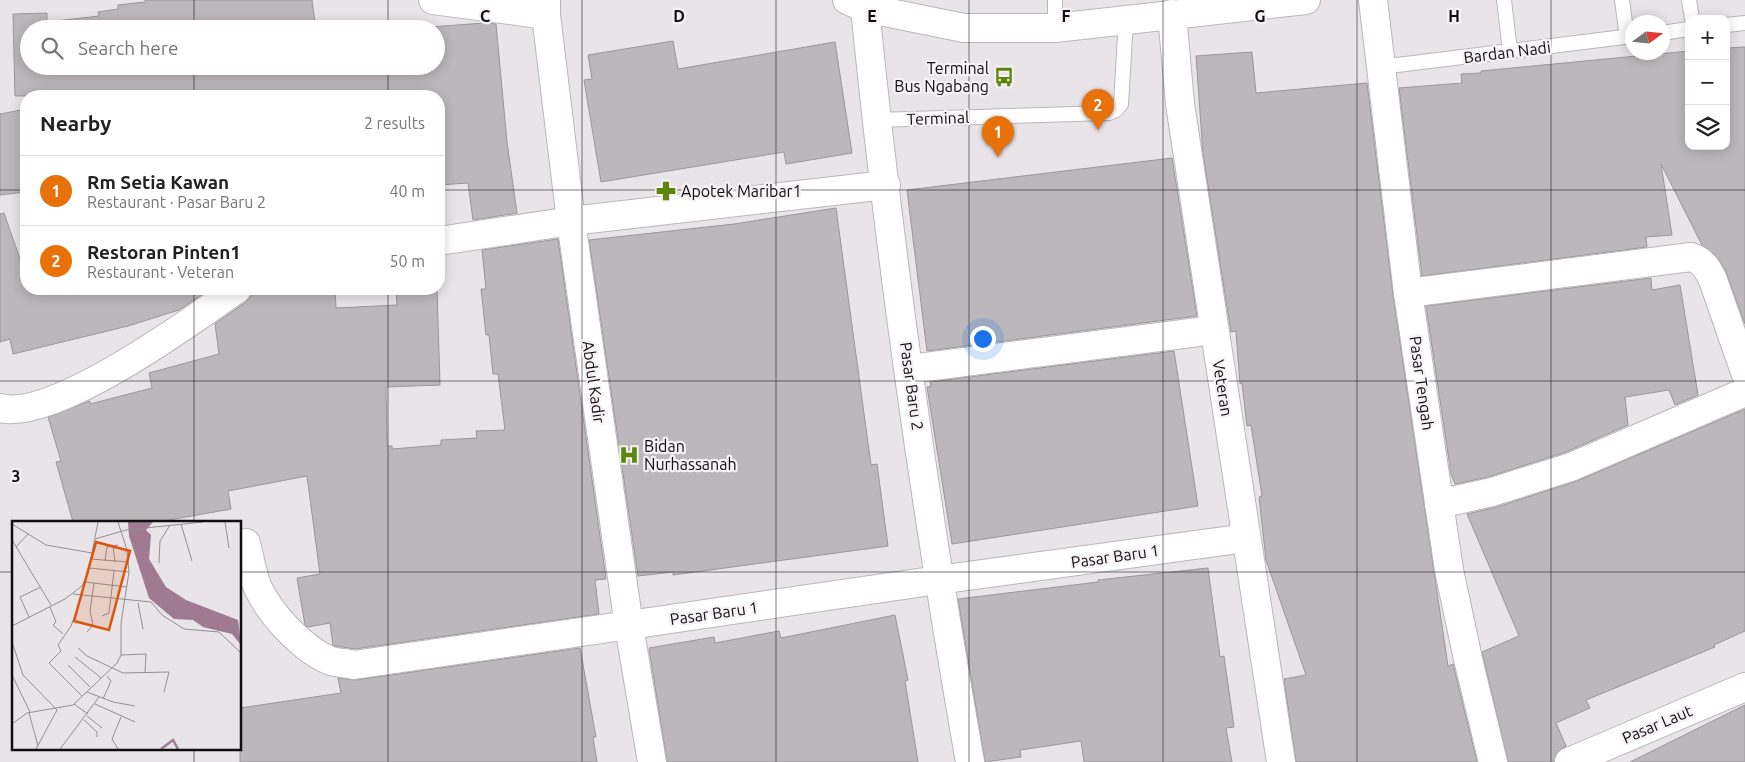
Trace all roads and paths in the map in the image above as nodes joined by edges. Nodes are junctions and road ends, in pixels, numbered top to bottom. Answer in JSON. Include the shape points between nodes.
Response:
{"nodes":[{"id":1,"x":433,"y":0,"type":"edge"},
{"id":2,"x":1055,"y":0,"type":"edge"},
{"id":3,"x":1306,"y":0,"type":"edge"},
{"id":4,"x":1373,"y":0,"type":"edge"},
{"id":5,"x":1504,"y":0,"type":"edge"},
{"id":6,"x":1622,"y":0,"type":"edge"},
{"id":7,"x":1689,"y":0,"type":"edge"},
{"id":8,"x":856,"y":4,"type":"edge"},
{"id":9,"x":546,"y":8,"type":"edge"},
{"id":10,"x":1172,"y":14,"type":"junction"},
{"id":11,"x":1625,"y":15,"type":"edge"},
{"id":12,"x":1691,"y":15,"type":"edge"},
{"id":13,"x":1126,"y":19,"type":"junction"},
{"id":14,"x":1745,"y":22,"type":"edge"},
{"id":15,"x":1730,"y":24,"type":"edge"},
{"id":16,"x":1055,"y":28,"type":"junction"},
{"id":17,"x":1685,"y":30,"type":"edge"},
{"id":18,"x":1670,"y":32,"type":"edge"},
{"id":19,"x":1625,"y":38,"type":"edge"},
{"id":20,"x":1510,"y":51,"type":"junction"},
{"id":21,"x":1381,"y":67,"type":"junction"},
{"id":22,"x":876,"y":120,"type":"junction"},
{"id":23,"x":886,"y":185,"type":"junction"},
{"id":24,"x":571,"y":221,"type":"junction"},
{"id":25,"x":445,"y":240,"type":"edge"},
{"id":26,"x":1408,"y":293,"type":"junction"},
{"id":27,"x":228,"y":295,"type":"edge"},
{"id":28,"x":1214,"y":330,"type":"junction"},
{"id":29,"x":910,"y":369,"type":"junction"},
{"id":30,"x":1745,"y":372,"type":"edge"},
{"id":31,"x":1745,"y":392,"type":"edge"},
{"id":32,"x":0,"y":408,"type":"edge"},
{"id":33,"x":1440,"y":504,"type":"junction"},
{"id":34,"x":1246,"y":538,"type":"junction"},
{"id":35,"x":246,"y":543,"type":"dead end"},
{"id":36,"x":938,"y":580,"type":"junction"},
{"id":37,"x":629,"y":626,"type":"junction"},
{"id":38,"x":1745,"y":687,"type":"edge"},
{"id":39,"x":652,"y":762,"type":"edge"},
{"id":40,"x":970,"y":762,"type":"edge"},
{"id":41,"x":1281,"y":762,"type":"edge"},
{"id":42,"x":1493,"y":762,"type":"edge"},
{"id":43,"x":1568,"y":762,"type":"edge"}],
"edges":[{"from":1,"to":9,"type":"main road"},
{"from":2,"to":16,"type":"lane"},
{"from":3,"to":10,"type":"main road"},
{"from":4,"to":21,"type":"main road","name":"Pasar Tengah"},
{"from":5,"to":20,"type":"lane"},
{"from":6,"to":11,"type":"lane"},
{"from":7,"to":12,"type":"lane"},
{"from":8,"to":16,"type":"main road","via":[[964,28]]},
{"from":8,"to":22,"type":"main road","name":"Pasar Baru 2"},
{"from":9,"to":24,"type":"main road","name":"Abdul Kadir"},
{"from":10,"to":13,"type":"main road"},
{"from":10,"to":28,"type":"main road","name":"Veteran","via":[[1180,104]]},
{"from":13,"to":16,"type":"main road"},
{"from":13,"to":22,"type":"lane","name":"Terminal","via":[[1121,104],[1110,113]]},
{"from":14,"to":15,"type":"lane"},
{"from":17,"to":18,"type":"lane"},
{"from":19,"to":20,"type":"lane","name":"Bardan Nadi"},
{"from":20,"to":21,"type":"lane","name":"Bardan Nadi"},
{"from":21,"to":26,"type":"main road","name":"Pasar Tengah"},
{"from":22,"to":23,"type":"main road","name":"Pasar Baru 2"},
{"from":23,"to":24,"type":"main road"},
{"from":23,"to":29,"type":"main road","name":"Pasar Baru 2"},
{"from":24,"to":25,"type":"main road"},
{"from":24,"to":37,"type":"main road","name":"Abdul Kadir"},
{"from":26,"to":30,"type":"main road","via":[[1691,257],[1707,267],[1714,280]]},
{"from":26,"to":33,"type":"main road","name":"Pasar Tengah"},
{"from":27,"to":32,"type":"main road","via":[[105,374],[68,393],[28,408]]},
{"from":28,"to":29,"type":"main road"},
{"from":28,"to":34,"type":"main road","name":"Veteran"},
{"from":29,"to":36,"type":"main road","name":"Pasar Baru 2"},
{"from":31,"to":33,"type":"main road","via":[[1571,467],[1492,492]]},
{"from":33,"to":42,"type":"main road","name":"Pasar Tengah","via":[[1449,570]]},
{"from":34,"to":36,"type":"main road","name":"Pasar Baru 1"},
{"from":34,"to":41,"type":"main road","name":"Veteran"},
{"from":35,"to":37,"type":"main road","name":"Pasar Baru 1","via":[[258,587],[270,609],[299,640],[332,661],[354,665]]},
{"from":36,"to":37,"type":"main road","name":"Pasar Baru 1"},
{"from":36,"to":40,"type":"main road","name":"Pasar Baru 2"},
{"from":37,"to":39,"type":"main road","name":"Abdul Kadir"},
{"from":38,"to":43,"type":"main road","name":"Pasar Laut"}]}
